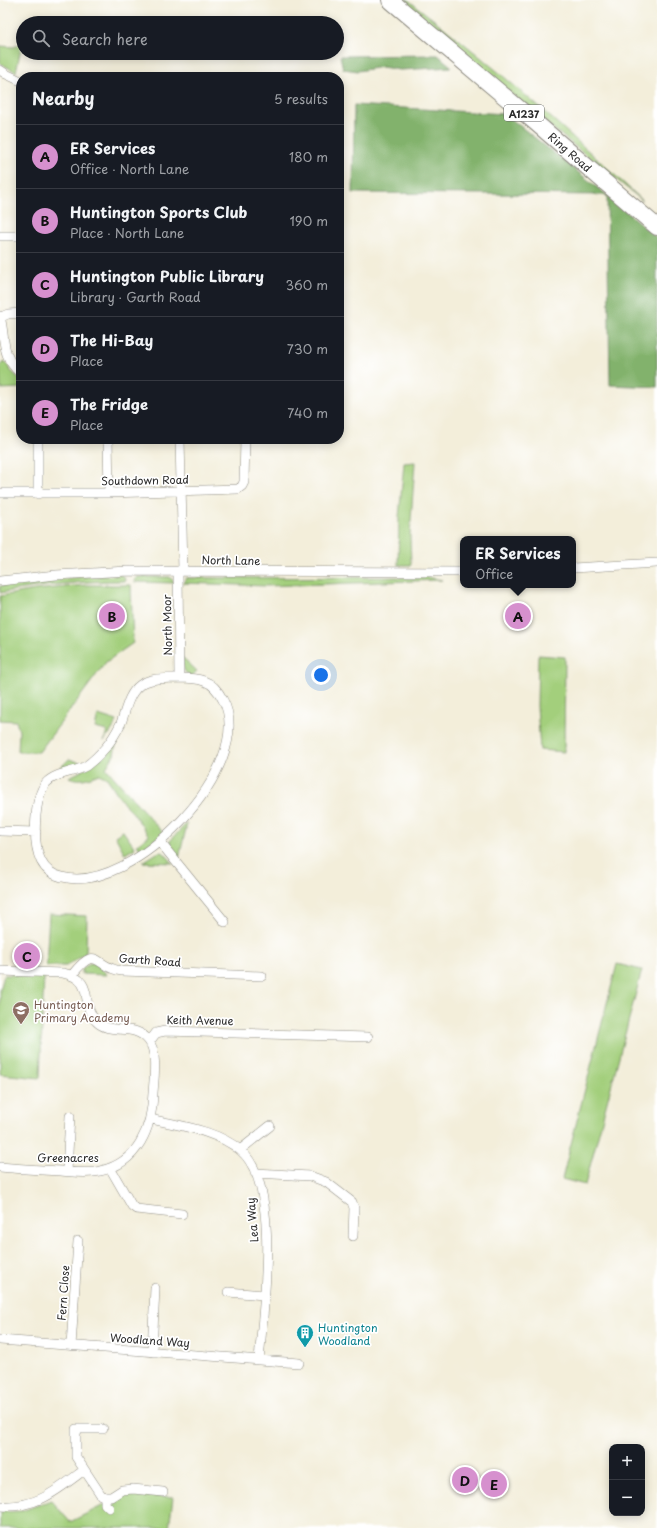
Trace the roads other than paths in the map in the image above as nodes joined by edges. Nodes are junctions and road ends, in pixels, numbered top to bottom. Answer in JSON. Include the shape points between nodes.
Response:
{"nodes":[{"id":1,"x":390,"y":0,"type":"edge"},
{"id":2,"x":0,"y":70,"type":"edge"},
{"id":3,"x":16,"y":79,"type":"edge"},
{"id":4,"x":657,"y":227,"type":"edge"},
{"id":5,"x":0,"y":236,"type":"edge"},
{"id":6,"x":16,"y":236,"type":"edge"},
{"id":7,"x":16,"y":313,"type":"edge"},
{"id":8,"x":0,"y":316,"type":"edge"},
{"id":9,"x":16,"y":368,"type":"edge"},
{"id":10,"x":38,"y":444,"type":"edge"},
{"id":11,"x":108,"y":444,"type":"edge"},
{"id":12,"x":180,"y":444,"type":"edge"},
{"id":13,"x":245,"y":444,"type":"edge"},
{"id":14,"x":181,"y":491,"type":"junction"},
{"id":15,"x":108,"y":493,"type":"junction"},
{"id":16,"x":0,"y":494,"type":"edge"},
{"id":17,"x":38,"y":494,"type":"junction"},
{"id":18,"x":657,"y":564,"type":"edge"},
{"id":19,"x":576,"y":568,"type":"edge"},
{"id":20,"x":180,"y":571,"type":"junction"},
{"id":21,"x":460,"y":572,"type":"edge"},
{"id":22,"x":0,"y":581,"type":"edge"},
{"id":23,"x":179,"y":678,"type":"junction"},
{"id":24,"x":0,"y":831,"type":"edge"},
{"id":25,"x":36,"y":832,"type":"junction"},
{"id":26,"x":160,"y":842,"type":"junction"},
{"id":27,"x":225,"y":922,"type":"dead end"},
{"id":28,"x":0,"y":971,"type":"edge"},
{"id":29,"x":72,"y":975,"type":"junction"},
{"id":30,"x":262,"y":976,"type":"dead end"},
{"id":31,"x":368,"y":1037,"type":"dead end"},
{"id":32,"x":150,"y":1041,"type":"junction"},
{"id":33,"x":70,"y":1116,"type":"dead end"},
{"id":34,"x":151,"y":1119,"type":"junction"},
{"id":35,"x":270,"y":1126,"type":"dead end"},
{"id":36,"x":240,"y":1150,"type":"junction"},
{"id":37,"x":0,"y":1167,"type":"edge"},
{"id":38,"x":110,"y":1168,"type":"junction"},
{"id":39,"x":67,"y":1171,"type":"junction"},
{"id":40,"x":255,"y":1173,"type":"junction"},
{"id":41,"x":182,"y":1214,"type":"dead end"},
{"id":42,"x":353,"y":1236,"type":"dead end"},
{"id":43,"x":78,"y":1240,"type":"dead end"},
{"id":44,"x":155,"y":1288,"type":"dead end"},
{"id":45,"x":228,"y":1292,"type":"dead end"},
{"id":46,"x":264,"y":1295,"type":"junction"},
{"id":47,"x":0,"y":1340,"type":"edge"},
{"id":48,"x":71,"y":1346,"type":"junction"},
{"id":49,"x":152,"y":1352,"type":"junction"},
{"id":50,"x":259,"y":1360,"type":"junction"},
{"id":51,"x":299,"y":1363,"type":"dead end"},
{"id":52,"x":103,"y":1428,"type":"dead end"},
{"id":53,"x":84,"y":1470,"type":"junction"},
{"id":54,"x":163,"y":1492,"type":"dead end"},
{"id":55,"x":104,"y":1497,"type":"junction"},
{"id":56,"x":0,"y":1506,"type":"edge"},
{"id":57,"x":108,"y":1508,"type":"dead end"}],
"edges":[{"from":1,"to":4,"type":"highway","name":"Ring Road","number":"A1237"},
{"from":2,"to":3,"type":"street"},
{"from":5,"to":6,"type":"street"},
{"from":7,"to":8,"type":"street"},
{"from":8,"to":9,"type":"street","via":[[6,354]]},
{"from":10,"to":17,"type":"street"},
{"from":11,"to":15,"type":"street"},
{"from":12,"to":14,"type":"street","name":"North Moor"},
{"from":13,"to":14,"type":"street","name":"Southdown Road","via":[[244,482],[238,489]]},
{"from":14,"to":15,"type":"street","name":"Southdown Road"},
{"from":14,"to":20,"type":"street","name":"North Moor"},
{"from":15,"to":17,"type":"street","name":"Southdown Road"},
{"from":16,"to":17,"type":"street","name":"Southdown Road"},
{"from":18,"to":19,"type":"street"},
{"from":20,"to":21,"type":"street","name":"North Lane"},
{"from":20,"to":22,"type":"street","name":"North Lane","via":[[82,573]]},
{"from":20,"to":23,"type":"street","name":"North Moor"},
{"from":23,"to":25,"type":"street","via":[[152,680],[138,686],[128,702],[115,734],[98,756],[85,766],[47,782],[39,796]]},
{"from":23,"to":26,"type":"street","via":[[204,680],[216,689],[228,712],[229,734],[210,782],[182,821]]},
{"from":24,"to":25,"type":"street"},
{"from":25,"to":26,"type":"street","via":[[38,855],[46,868],[63,877],[84,880],[117,869]]},
{"from":26,"to":27,"type":"street"},
{"from":28,"to":29,"type":"street"},
{"from":29,"to":30,"type":"street","name":"Garth Road","via":[[83,962],[94,959],[113,970],[122,971]]},
{"from":29,"to":32,"type":"street","via":[[83,985],[91,1014],[96,1021],[109,1028],[137,1031]]},
{"from":31,"to":32,"type":"street","name":"Keith Avenue","via":[[165,1030],[156,1032]]},
{"from":32,"to":34,"type":"street","name":"Greenacres","via":[[154,1053]]},
{"from":33,"to":39,"type":"street"},
{"from":34,"to":36,"type":"street","name":"Lea Way","via":[[209,1134]]},
{"from":34,"to":38,"type":"street","name":"Greenacres","via":[[138,1148],[130,1157]]},
{"from":35,"to":36,"type":"street"},
{"from":36,"to":40,"type":"street","name":"Lea Way"},
{"from":37,"to":39,"type":"street","name":"Greenacres"},
{"from":38,"to":39,"type":"street","name":"Greenacres","via":[[99,1171]]},
{"from":38,"to":41,"type":"street","via":[[136,1209]]},
{"from":40,"to":42,"type":"street","via":[[310,1176],[326,1182],[352,1202]]},
{"from":40,"to":46,"type":"street","name":"Lea Way","via":[[264,1201],[266,1218]]},
{"from":43,"to":48,"type":"street","name":"Fern Close"},
{"from":44,"to":49,"type":"street"},
{"from":45,"to":46,"type":"street"},
{"from":46,"to":50,"type":"street","name":"Lea Way"},
{"from":47,"to":48,"type":"street","name":"Woodland Way"},
{"from":48,"to":49,"type":"street","name":"Woodland Way"},
{"from":49,"to":50,"type":"street","name":"Woodland Way"},
{"from":50,"to":51,"type":"street","name":"Woodland Way"},
{"from":52,"to":53,"type":"street","via":[[76,1428],[76,1457]]},
{"from":53,"to":55,"type":"street","via":[[97,1491]]},
{"from":53,"to":56,"type":"street","via":[[43,1499],[13,1506]]},
{"from":54,"to":55,"type":"street","via":[[133,1489]]},
{"from":55,"to":57,"type":"street","via":[[104,1504]]}]}
